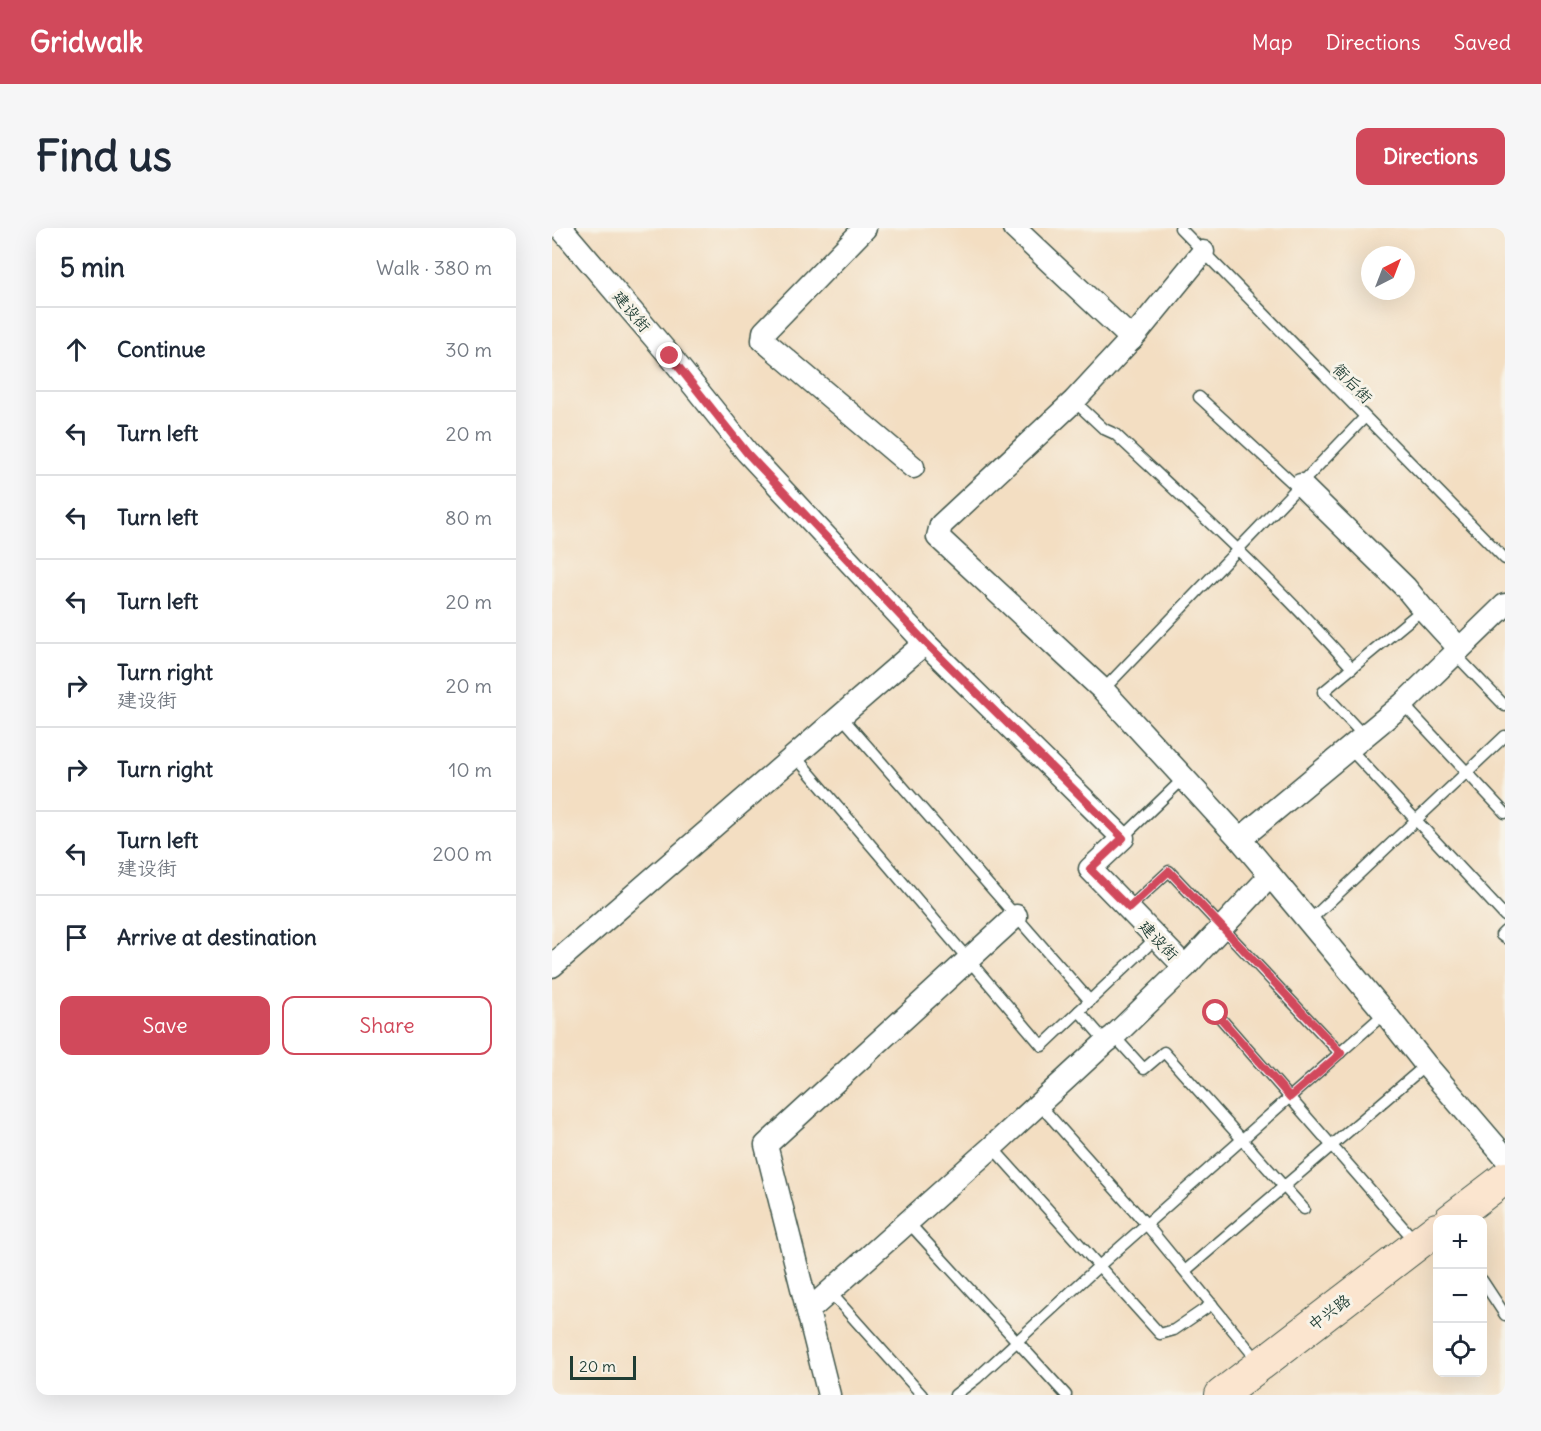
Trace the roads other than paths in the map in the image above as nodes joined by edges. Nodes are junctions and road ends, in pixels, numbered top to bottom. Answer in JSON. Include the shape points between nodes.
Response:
{"nodes":[{"id":1,"x":561,"y":228,"type":"edge"},
{"id":2,"x":865,"y":228,"type":"edge"},
{"id":3,"x":1014,"y":228,"type":"edge"},
{"id":4,"x":1180,"y":228,"type":"edge"},
{"id":5,"x":1203,"y":252,"type":"junction"},
{"id":6,"x":1132,"y":339,"type":"junction"},
{"id":7,"x":1199,"y":397,"type":"dead end"},
{"id":8,"x":1074,"y":401,"type":"junction"},
{"id":9,"x":1365,"y":417,"type":"junction"},
{"id":10,"x":913,"y":467,"type":"dead end"},
{"id":11,"x":1299,"y":487,"type":"junction"},
{"id":12,"x":1238,"y":550,"type":"junction"},
{"id":13,"x":1505,"y":559,"type":"edge"},
{"id":14,"x":1505,"y":605,"type":"edge"},
{"id":15,"x":1423,"y":609,"type":"junction"},
{"id":16,"x":926,"y":643,"type":"junction"},
{"id":17,"x":1456,"y":650,"type":"junction"},
{"id":18,"x":1352,"y":668,"type":"junction"},
{"id":19,"x":1102,"y":690,"type":"junction"},
{"id":20,"x":1403,"y":704,"type":"junction"},
{"id":21,"x":1505,"y":706,"type":"edge"},
{"id":22,"x":841,"y":716,"type":"junction"},
{"id":23,"x":1505,"y":736,"type":"edge"},
{"id":24,"x":1356,"y":742,"type":"junction"},
{"id":25,"x":795,"y":756,"type":"junction"},
{"id":26,"x":1467,"y":772,"type":"junction"},
{"id":27,"x":1184,"y":778,"type":"junction"},
{"id":28,"x":1505,"y":813,"type":"edge"},
{"id":29,"x":1416,"y":820,"type":"junction"},
{"id":30,"x":1123,"y":838,"type":"junction"},
{"id":31,"x":1240,"y":839,"type":"junction"},
{"id":32,"x":1090,"y":869,"type":"joint"},
{"id":33,"x":1270,"y":876,"type":"junction"},
{"id":34,"x":1129,"y":908,"type":"junction"},
{"id":35,"x":1016,"y":916,"type":"junction"},
{"id":36,"x":1505,"y":916,"type":"edge"},
{"id":37,"x":1308,"y":922,"type":"junction"},
{"id":38,"x":1222,"y":927,"type":"junction"},
{"id":39,"x":1505,"y":932,"type":"edge"},
{"id":40,"x":1157,"y":938,"type":"junction"},
{"id":41,"x":1505,"y":938,"type":"edge"},
{"id":42,"x":968,"y":960,"type":"junction"},
{"id":43,"x":552,"y":966,"type":"edge"},
{"id":44,"x":1185,"y":967,"type":"junction"},
{"id":45,"x":1090,"y":1001,"type":"junction"},
{"id":46,"x":1079,"y":1011,"type":"junction"},
{"id":47,"x":1216,"y":1013,"type":"dead end"},
{"id":48,"x":1385,"y":1013,"type":"junction"},
{"id":49,"x":1110,"y":1039,"type":"junction"},
{"id":50,"x":1341,"y":1053,"type":"junction"},
{"id":51,"x":1426,"y":1065,"type":"junction"},
{"id":52,"x":1290,"y":1097,"type":"junction"},
{"id":53,"x":1039,"y":1104,"type":"junction"},
{"id":54,"x":1242,"y":1140,"type":"junction"},
{"id":55,"x":1332,"y":1146,"type":"junction"},
{"id":56,"x":992,"y":1147,"type":"junction"},
{"id":57,"x":1505,"y":1156,"type":"edge"},
{"id":58,"x":1505,"y":1178,"type":"edge"},
{"id":59,"x":1284,"y":1186,"type":"junction"},
{"id":60,"x":1304,"y":1209,"type":"dead end"},
{"id":61,"x":1457,"y":1215,"type":"edge"},
{"id":62,"x":908,"y":1222,"type":"junction"},
{"id":63,"x":1146,"y":1224,"type":"junction"},
{"id":64,"x":1428,"y":1237,"type":"edge"},
{"id":65,"x":1099,"y":1266,"type":"junction"},
{"id":66,"x":1185,"y":1271,"type":"junction"},
{"id":67,"x":1487,"y":1288,"type":"edge"},
{"id":68,"x":830,"y":1292,"type":"junction"},
{"id":69,"x":1212,"y":1304,"type":"junction"},
{"id":70,"x":808,"y":1311,"type":"junction"},
{"id":71,"x":1505,"y":1315,"type":"edge"},
{"id":72,"x":1017,"y":1342,"type":"junction"},
{"id":73,"x":1261,"y":1364,"type":"junction"},
{"id":74,"x":829,"y":1395,"type":"edge"},
{"id":75,"x":922,"y":1395,"type":"edge"},
{"id":76,"x":955,"y":1395,"type":"edge"},
{"id":77,"x":1066,"y":1395,"type":"edge"},
{"id":78,"x":1221,"y":1395,"type":"edge"}],
"edges":[{"from":1,"to":16,"type":"street","name":"建设街","via":[[747,453]]},
{"from":2,"to":10,"type":"street","via":[[764,332],[763,340]]},
{"from":3,"to":6,"type":"street"},
{"from":4,"to":5,"type":"lane","name":"衙后街"},
{"from":5,"to":6,"type":"street"},
{"from":5,"to":9,"type":"lane","name":"衙后街"},
{"from":6,"to":8,"type":"street"},
{"from":7,"to":11,"type":"lane"},
{"from":8,"to":12,"type":"lane","via":[[1104,429],[1115,434]]},
{"from":8,"to":19,"type":"street","via":[[941,525],[938,537]]},
{"from":9,"to":11,"type":"lane"},
{"from":9,"to":13,"type":"lane","name":"衙后街"},
{"from":11,"to":12,"type":"lane"},
{"from":11,"to":15,"type":"street","via":[[1405,587]]},
{"from":12,"to":18,"type":"lane"},
{"from":12,"to":19,"type":"lane"},
{"from":14,"to":17,"type":"street"},
{"from":15,"to":17,"type":"street"},
{"from":15,"to":18,"type":"lane"},
{"from":16,"to":22,"type":"street"},
{"from":16,"to":30,"type":"street","name":"建设街"},
{"from":17,"to":20,"type":"street"},
{"from":17,"to":21,"type":"lane"},
{"from":18,"to":24,"type":"lane","via":[[1323,692]]},
{"from":19,"to":27,"type":"street"},
{"from":20,"to":24,"type":"street"},
{"from":20,"to":26,"type":"lane"},
{"from":22,"to":25,"type":"street"},
{"from":22,"to":35,"type":"lane"},
{"from":23,"to":26,"type":"lane"},
{"from":24,"to":29,"type":"lane"},
{"from":24,"to":31,"type":"street"},
{"from":25,"to":42,"type":"lane"},
{"from":25,"to":43,"type":"street"},
{"from":26,"to":28,"type":"lane"},
{"from":26,"to":29,"type":"lane"},
{"from":27,"to":30,"type":"lane"},
{"from":27,"to":31,"type":"street"},
{"from":29,"to":36,"type":"lane"},
{"from":29,"to":37,"type":"lane"},
{"from":30,"to":32,"type":"lane"},
{"from":31,"to":33,"type":"street"},
{"from":32,"to":34,"type":"street","name":"建设街"},
{"from":33,"to":37,"type":"street"},
{"from":33,"to":38,"type":"street"},
{"from":34,"to":38,"type":"lane","via":[[1169,871]]},
{"from":34,"to":40,"type":"street","name":"建设街"},
{"from":35,"to":42,"type":"street"},
{"from":35,"to":45,"type":"lane"},
{"from":37,"to":48,"type":"street"},
{"from":38,"to":44,"type":"street"},
{"from":38,"to":50,"type":"lane"},
{"from":39,"to":41,"type":"lane"},
{"from":40,"to":44,"type":"street","name":"建设街"},
{"from":40,"to":45,"type":"lane"},
{"from":42,"to":46,"type":"lane","via":[[1042,1047]]},
{"from":42,"to":70,"type":"street","via":[[766,1145]]},
{"from":44,"to":49,"type":"street"},
{"from":45,"to":46,"type":"lane"},
{"from":46,"to":49,"type":"lane"},
{"from":47,"to":52,"type":"lane"},
{"from":48,"to":50,"type":"lane"},
{"from":48,"to":51,"type":"street"},
{"from":49,"to":53,"type":"street"},
{"from":49,"to":54,"type":"lane","via":[[1144,1069],[1164,1052]]},
{"from":50,"to":52,"type":"lane"},
{"from":51,"to":55,"type":"lane"},
{"from":51,"to":57,"type":"street"},
{"from":52,"to":54,"type":"lane"},
{"from":52,"to":55,"type":"lane"},
{"from":53,"to":56,"type":"street"},
{"from":53,"to":63,"type":"lane"},
{"from":54,"to":59,"type":"lane"},
{"from":54,"to":63,"type":"lane"},
{"from":55,"to":59,"type":"lane"},
{"from":55,"to":64,"type":"lane"},
{"from":56,"to":62,"type":"street"},
{"from":56,"to":65,"type":"lane"},
{"from":58,"to":61,"type":"main road"},
{"from":59,"to":60,"type":"lane"},
{"from":59,"to":66,"type":"lane"},
{"from":62,"to":68,"type":"street"},
{"from":62,"to":72,"type":"lane"},
{"from":63,"to":65,"type":"lane"},
{"from":63,"to":66,"type":"lane"},
{"from":64,"to":73,"type":"main road","name":"中兴路"},
{"from":65,"to":69,"type":"lane","via":[[1160,1334],[1174,1330]]},
{"from":65,"to":72,"type":"lane"},
{"from":66,"to":69,"type":"lane"},
{"from":67,"to":71,"type":"lane"},
{"from":68,"to":70,"type":"street"},
{"from":68,"to":75,"type":"lane"},
{"from":69,"to":73,"type":"lane"},
{"from":70,"to":74,"type":"street"},
{"from":72,"to":76,"type":"lane"},
{"from":72,"to":77,"type":"lane"},
{"from":73,"to":78,"type":"main road","name":"中兴路"}]}
